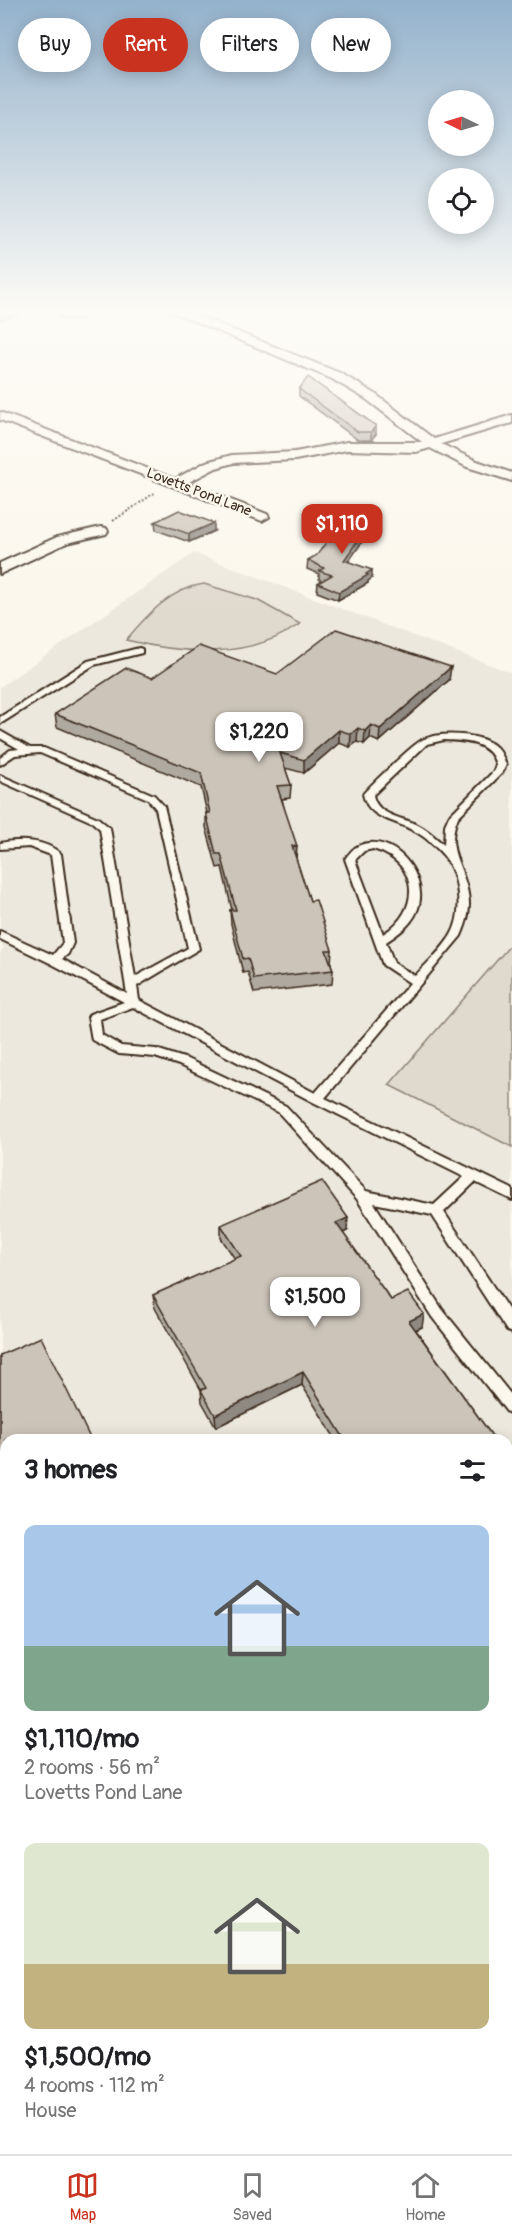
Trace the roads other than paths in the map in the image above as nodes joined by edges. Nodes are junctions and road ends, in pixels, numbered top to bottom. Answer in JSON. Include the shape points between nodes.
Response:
{"nodes":[{"id":1,"x":388,"y":411,"type":"edge"},
{"id":2,"x":0,"y":416,"type":"edge"},
{"id":3,"x":512,"y":419,"type":"edge"},
{"id":4,"x":432,"y":445,"type":"junction"},
{"id":5,"x":512,"y":477,"type":"edge"},
{"id":6,"x":177,"y":483,"type":"junction"},
{"id":7,"x":262,"y":518,"type":"dead end"},
{"id":8,"x":101,"y":531,"type":"road end"},
{"id":9,"x":0,"y":569,"type":"edge"},
{"id":10,"x":139,"y":651,"type":"dead end"},
{"id":11,"x":0,"y":721,"type":"edge"},
{"id":12,"x":0,"y":734,"type":"edge"},
{"id":13,"x":26,"y":749,"type":"junction"},
{"id":14,"x":0,"y":762,"type":"edge"},
{"id":15,"x":0,"y":778,"type":"edge"},
{"id":16,"x":0,"y":846,"type":"edge"},
{"id":17,"x":449,"y":855,"type":"junction"},
{"id":18,"x":0,"y":935,"type":"edge"},
{"id":19,"x":380,"y":941,"type":"junction"},
{"id":20,"x":54,"y":960,"type":"junction"},
{"id":21,"x":416,"y":982,"type":"junction"},
{"id":22,"x":131,"y":984,"type":"junction"},
{"id":23,"x":134,"y":1002,"type":"junction"},
{"id":24,"x":317,"y":1099,"type":"junction"},
{"id":25,"x":473,"y":1176,"type":"junction"},
{"id":26,"x":512,"y":1195,"type":"edge"},
{"id":27,"x":362,"y":1196,"type":"junction"},
{"id":28,"x":436,"y":1211,"type":"junction"},
{"id":29,"x":512,"y":1327,"type":"edge"},
{"id":30,"x":512,"y":1407,"type":"edge"}],
"edges":[{"from":1,"to":4,"type":"street"},
{"from":2,"to":6,"type":"street","name":"Lovetts Pond Lane"},
{"from":3,"to":4,"type":"street"},
{"from":4,"to":5,"type":"street"},
{"from":4,"to":6,"type":"street","via":[[347,446],[295,456],[232,459]]},
{"from":6,"to":7,"type":"street","name":"Lovetts Pond Lane"},
{"from":8,"to":9,"type":"street","via":[[62,540]]},
{"from":10,"to":11,"type":"lane","via":[[91,663]]},
{"from":12,"to":13,"type":"lane"},
{"from":13,"to":14,"type":"lane","via":[[13,752]]},
{"from":13,"to":22,"type":"lane","via":[[41,750],[140,792],[161,808],[194,949]]},
{"from":15,"to":22,"type":"lane","via":[[105,828]]},
{"from":16,"to":20,"type":"lane","via":[[26,843],[56,854],[68,943]]},
{"from":17,"to":17,"type":"lane","via":[[454,816],[501,765],[495,750],[487,745],[444,737],[424,742],[368,798],[370,805],[418,828]]},
{"from":17,"to":21,"type":"lane","via":[[464,894],[464,917],[456,936]]},
{"from":18,"to":20,"type":"lane"},
{"from":19,"to":19,"type":"lane","via":[[350,859],[363,847],[400,856],[414,883],[416,899],[411,913],[402,926]]},
{"from":19,"to":21,"type":"lane","via":[[389,965]]},
{"from":20,"to":23,"type":"lane"},
{"from":21,"to":24,"type":"lane"},
{"from":22,"to":23,"type":"lane"},
{"from":23,"to":24,"type":"lane"},
{"from":23,"to":27,"type":"lane","via":[[94,1017],[96,1037],[119,1050],[156,1053],[183,1062],[282,1109]]},
{"from":24,"to":25,"type":"lane"},
{"from":25,"to":26,"type":"lane"},
{"from":25,"to":28,"type":"lane"},
{"from":27,"to":28,"type":"lane"},
{"from":27,"to":30,"type":"lane","via":[[437,1313]]},
{"from":28,"to":29,"type":"lane"}]}
